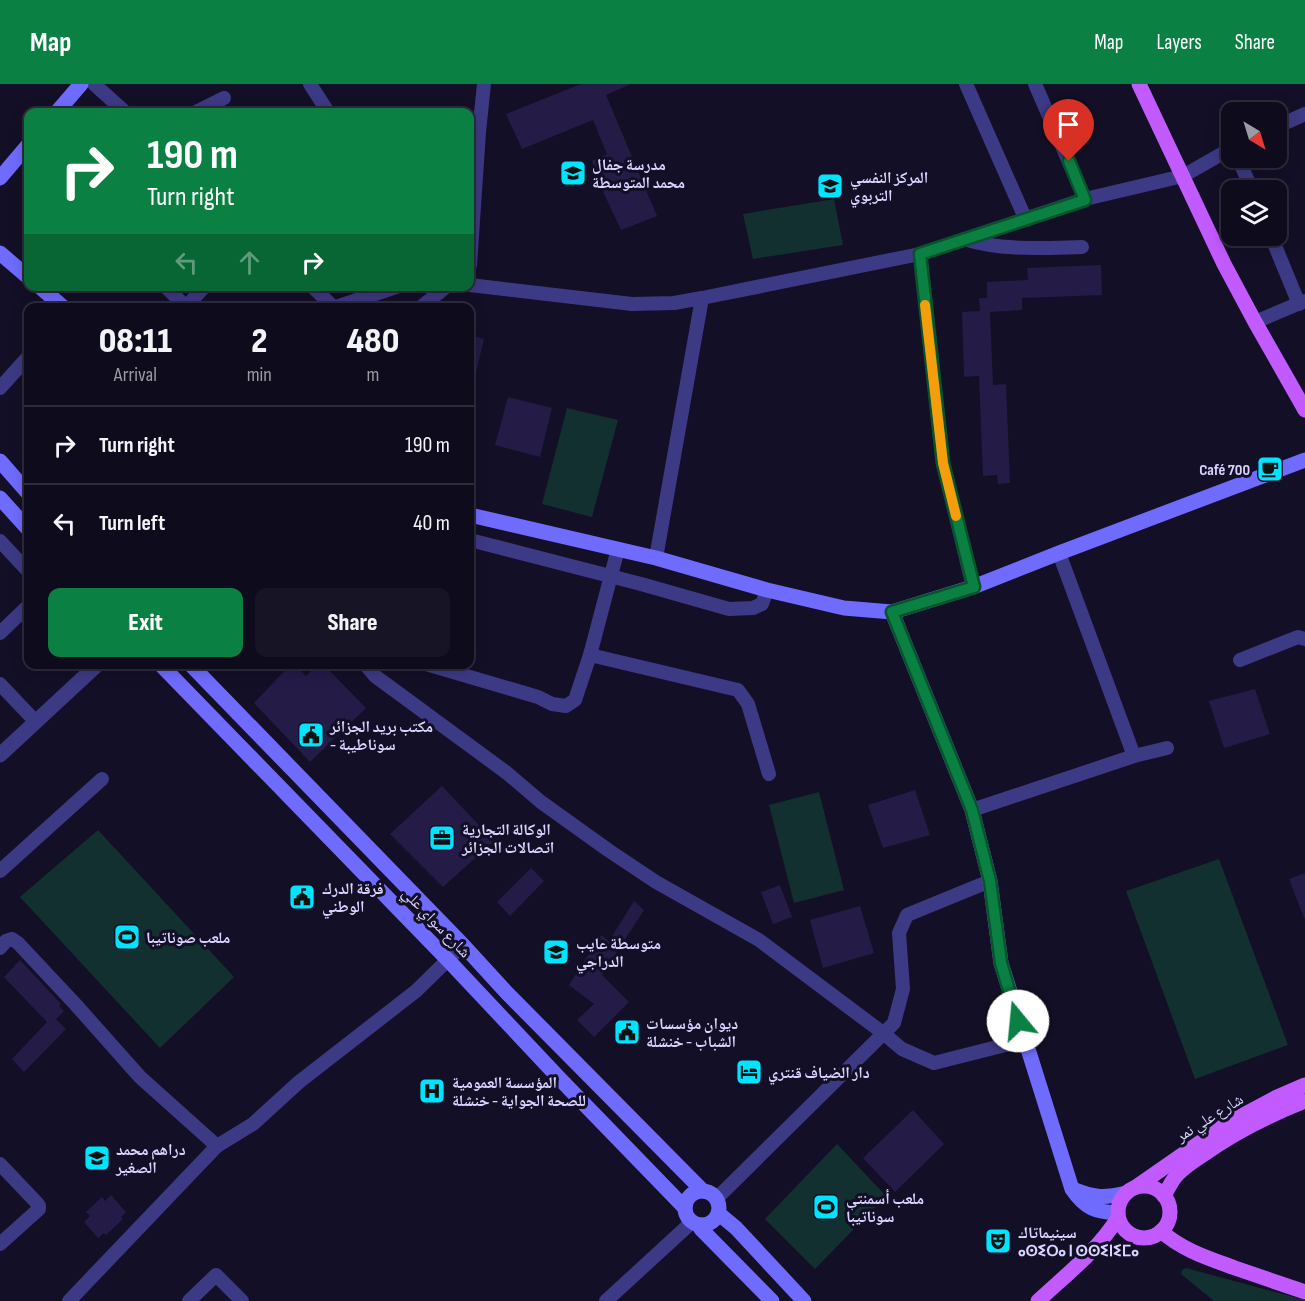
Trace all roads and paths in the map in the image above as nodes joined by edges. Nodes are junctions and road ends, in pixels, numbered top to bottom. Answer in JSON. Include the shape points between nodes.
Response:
{"nodes":[{"id":1,"x":81,"y":84,"type":"edge"},
{"id":2,"x":94,"y":84,"type":"edge"},
{"id":3,"x":310,"y":84,"type":"edge"},
{"id":4,"x":484,"y":84,"type":"edge"},
{"id":5,"x":966,"y":84,"type":"edge"},
{"id":6,"x":1035,"y":84,"type":"edge"},
{"id":7,"x":1139,"y":84,"type":"edge"},
{"id":8,"x":224,"y":98,"type":"dead end"},
{"id":9,"x":60,"y":108,"type":"edge"},
{"id":10,"x":121,"y":108,"type":"edge"},
{"id":11,"x":204,"y":108,"type":"edge"},
{"id":12,"x":325,"y":108,"type":"edge"},
{"id":13,"x":1305,"y":114,"type":"edge"},
{"id":14,"x":1287,"y":122,"type":"edge"},
{"id":15,"x":474,"y":132,"type":"edge"},
{"id":16,"x":24,"y":150,"type":"edge"},
{"id":17,"x":1221,"y":154,"type":"edge"},
{"id":18,"x":1184,"y":176,"type":"junction"},
{"id":19,"x":0,"y":178,"type":"edge"},
{"id":20,"x":1085,"y":200,"type":"junction"},
{"id":21,"x":1026,"y":219,"type":"junction"},
{"id":22,"x":964,"y":239,"type":"junction"},
{"id":23,"x":1276,"y":246,"type":"edge"},
{"id":24,"x":1082,"y":247,"type":"dead end"},
{"id":25,"x":0,"y":253,"type":"edge"},
{"id":26,"x":920,"y":254,"type":"junction"},
{"id":27,"x":24,"y":274,"type":"edge"},
{"id":28,"x":474,"y":285,"type":"edge"},
{"id":29,"x":45,"y":291,"type":"edge"},
{"id":30,"x":170,"y":291,"type":"edge"},
{"id":31,"x":200,"y":291,"type":"edge"},
{"id":32,"x":317,"y":291,"type":"edge"},
{"id":33,"x":383,"y":291,"type":"edge"},
{"id":34,"x":441,"y":291,"type":"edge"},
{"id":35,"x":702,"y":298,"type":"junction"},
{"id":36,"x":1302,"y":302,"type":"edge"},
{"id":37,"x":58,"y":303,"type":"edge"},
{"id":38,"x":182,"y":303,"type":"edge"},
{"id":39,"x":190,"y":303,"type":"edge"},
{"id":40,"x":329,"y":303,"type":"edge"},
{"id":41,"x":346,"y":303,"type":"edge"},
{"id":42,"x":426,"y":303,"type":"edge"},
{"id":43,"x":1255,"y":322,"type":"junction"},
{"id":44,"x":24,"y":361,"type":"edge"},
{"id":45,"x":0,"y":388,"type":"edge"},
{"id":46,"x":1305,"y":410,"type":"edge"},
{"id":47,"x":1305,"y":460,"type":"edge"},
{"id":48,"x":0,"y":461,"type":"edge"},
{"id":49,"x":24,"y":487,"type":"edge"},
{"id":50,"x":0,"y":498,"type":"edge"},
{"id":51,"x":474,"y":516,"type":"edge"},
{"id":52,"x":24,"y":525,"type":"edge"},
{"id":53,"x":0,"y":541,"type":"edge"},
{"id":54,"x":474,"y":541,"type":"edge"},
{"id":55,"x":618,"y":549,"type":"junction"},
{"id":56,"x":1059,"y":553,"type":"junction"},
{"id":57,"x":656,"y":558,"type":"junction"},
{"id":58,"x":24,"y":567,"type":"edge"},
{"id":59,"x":611,"y":576,"type":"junction"},
{"id":60,"x":974,"y":587,"type":"junction"},
{"id":61,"x":767,"y":590,"type":"junction"},
{"id":62,"x":24,"y":610,"type":"edge"},
{"id":63,"x":892,"y":612,"type":"junction"},
{"id":64,"x":0,"y":633,"type":"edge"},
{"id":65,"x":1305,"y":639,"type":"edge"},
{"id":66,"x":590,"y":655,"type":"junction"},
{"id":67,"x":1240,"y":660,"type":"dead end"},
{"id":68,"x":92,"y":669,"type":"edge"},
{"id":69,"x":164,"y":669,"type":"edge"},
{"id":70,"x":195,"y":669,"type":"edge"},
{"id":71,"x":369,"y":669,"type":"edge"},
{"id":72,"x":443,"y":669,"type":"edge"},
{"id":73,"x":0,"y":684,"type":"edge"},
{"id":74,"x":35,"y":721,"type":"junction"},
{"id":75,"x":1167,"y":748,"type":"dead end"},
{"id":76,"x":273,"y":750,"type":"junction"},
{"id":77,"x":0,"y":755,"type":"edge"},
{"id":78,"x":1134,"y":756,"type":"junction"},
{"id":79,"x":258,"y":764,"type":"junction"},
{"id":80,"x":770,"y":774,"type":"dead end"},
{"id":81,"x":102,"y":779,"type":"dead end"},
{"id":82,"x":972,"y":810,"type":"junction"},
{"id":83,"x":0,"y":871,"type":"edge"},
{"id":84,"x":990,"y":881,"type":"junction"},
{"id":85,"x":463,"y":945,"type":"junction"},
{"id":86,"x":0,"y":948,"type":"edge"},
{"id":87,"x":448,"y":960,"type":"junction"},
{"id":88,"x":883,"y":1033,"type":"junction"},
{"id":89,"x":1024,"y":1040,"type":"junction"},
{"id":90,"x":1305,"y":1085,"type":"edge"},
{"id":91,"x":1305,"y":1101,"type":"edge"},
{"id":92,"x":217,"y":1146,"type":"junction"},
{"id":93,"x":0,"y":1164,"type":"edge"},
{"id":94,"x":1072,"y":1189,"type":"junction"},
{"id":95,"x":1131,"y":1190,"type":"junction"},
{"id":96,"x":1164,"y":1196,"type":"junction"},
{"id":97,"x":712,"y":1201,"type":"junction"},
{"id":98,"x":1118,"y":1216,"type":"junction"},
{"id":99,"x":693,"y":1218,"type":"junction"},
{"id":100,"x":1161,"y":1231,"type":"junction"},
{"id":101,"x":0,"y":1244,"type":"edge"},
{"id":102,"x":1305,"y":1292,"type":"edge"},
{"id":103,"x":69,"y":1301,"type":"edge"},
{"id":104,"x":189,"y":1301,"type":"edge"},
{"id":105,"x":242,"y":1301,"type":"edge"},
{"id":106,"x":606,"y":1301,"type":"edge"},
{"id":107,"x":772,"y":1301,"type":"edge"},
{"id":108,"x":804,"y":1301,"type":"edge"},
{"id":109,"x":1038,"y":1301,"type":"edge"}],
"edges":[{"from":1,"to":9,"type":"main road"},
{"from":2,"to":10,"type":"street"},
{"from":3,"to":12,"type":"street"},
{"from":4,"to":15,"type":"street"},
{"from":5,"to":21,"type":"street"},
{"from":6,"to":20,"type":"street"},
{"from":7,"to":18,"type":"main road"},
{"from":8,"to":11,"type":"street"},
{"from":13,"to":14,"type":"street"},
{"from":16,"to":19,"type":"main road"},
{"from":17,"to":18,"type":"street"},
{"from":18,"to":20,"type":"street"},
{"from":18,"to":43,"type":"main road"},
{"from":20,"to":21,"type":"street"},
{"from":21,"to":22,"type":"street"},
{"from":22,"to":24,"type":"street","via":[[1016,249]]},
{"from":22,"to":26,"type":"street"},
{"from":23,"to":36,"type":"street"},
{"from":25,"to":27,"type":"main road"},
{"from":26,"to":35,"type":"street"},
{"from":26,"to":60,"type":"street","via":[[943,463]]},
{"from":28,"to":35,"type":"street","via":[[632,304]]},
{"from":29,"to":37,"type":"main road"},
{"from":30,"to":38,"type":"street"},
{"from":31,"to":39,"type":"street"},
{"from":32,"to":40,"type":"street"},
{"from":33,"to":41,"type":"street"},
{"from":34,"to":42,"type":"street"},
{"from":35,"to":57,"type":"street"},
{"from":36,"to":43,"type":"street"},
{"from":43,"to":46,"type":"main road"},
{"from":44,"to":45,"type":"street"},
{"from":47,"to":56,"type":"main road"},
{"from":48,"to":49,"type":"main road"},
{"from":50,"to":52,"type":"main road"},
{"from":51,"to":55,"type":"main road"},
{"from":53,"to":58,"type":"street"},
{"from":54,"to":59,"type":"street"},
{"from":55,"to":57,"type":"main road"},
{"from":55,"to":59,"type":"street"},
{"from":56,"to":60,"type":"main road"},
{"from":56,"to":78,"type":"street"},
{"from":57,"to":61,"type":"main road"},
{"from":59,"to":61,"type":"street","via":[[729,609],[762,604]]},
{"from":59,"to":66,"type":"street"},
{"from":60,"to":63,"type":"main road"},
{"from":61,"to":63,"type":"main road","via":[[844,608]]},
{"from":62,"to":64,"type":"street"},
{"from":63,"to":82,"type":"main road"},
{"from":65,"to":67,"type":"street","via":[[1298,637]]},
{"from":66,"to":72,"type":"street","via":[[575,700],[566,706]]},
{"from":66,"to":80,"type":"street","via":[[738,690],[748,704]]},
{"from":68,"to":74,"type":"street"},
{"from":69,"to":79,"type":"main road","name":"شارع سواي علي"},
{"from":70,"to":76,"type":"main road","name":"شارع سواي علي"},
{"from":71,"to":88,"type":"street","via":[[608,850],[664,887],[759,940]]},
{"from":73,"to":74,"type":"street"},
{"from":74,"to":77,"type":"street"},
{"from":75,"to":78,"type":"street"},
{"from":76,"to":79,"type":"main road"},
{"from":76,"to":85,"type":"main road","name":"شارع سواي علي"},
{"from":78,"to":82,"type":"street"},
{"from":79,"to":87,"type":"main road","name":"شارع سواي علي"},
{"from":81,"to":83,"type":"street"},
{"from":82,"to":84,"type":"main road"},
{"from":84,"to":88,"type":"street","via":[[907,915],[899,933],[903,989],[894,1023]]},
{"from":84,"to":89,"type":"main road","via":[[1001,963]]},
{"from":85,"to":87,"type":"street"},
{"from":85,"to":97,"type":"main road","name":"شارع سواي علي"},
{"from":86,"to":92,"type":"street","via":[[12,939],[18,942],[140,1077]]},
{"from":87,"to":92,"type":"street","via":[[416,991],[298,1082],[252,1124]]},
{"from":87,"to":99,"type":"main road","name":"شارع سواي علي"},
{"from":88,"to":89,"type":"street","via":[[902,1049],[934,1063]]},
{"from":88,"to":97,"type":"street"},
{"from":89,"to":94,"type":"main road"},
{"from":90,"to":95,"type":"main road","name":"شارع علي نمر","via":[[1228,1123]]},
{"from":91,"to":96,"type":"main road","name":"شارع علي نمر","via":[[1269,1115],[1210,1150],[1181,1171]]},
{"from":92,"to":103,"type":"street"},
{"from":93,"to":101,"type":"street","via":[[39,1209]]},
{"from":94,"to":95,"type":"main road","via":[[1090,1196],[1113,1196]]},
{"from":94,"to":98,"type":"main road","via":[[1090,1207]]},
{"from":95,"to":96,"type":"main road","via":[[1152,1187]]},
{"from":95,"to":98,"type":"main road","via":[[1118,1206]]},
{"from":96,"to":100,"type":"main road","via":[[1170,1210]]},
{"from":97,"to":99,"type":"main road","via":[[714,1220],[710,1223]]},
{"from":97,"to":99,"type":"main road","via":[[696,1192],[690,1195],[686,1201]]},
{"from":97,"to":108,"type":"main road","name":"شارع سواي علي"},
{"from":98,"to":100,"type":"main road","via":[[1126,1231],[1140,1238]]},
{"from":98,"to":109,"type":"main road","via":[[1095,1249]]},
{"from":99,"to":106,"type":"street"},
{"from":99,"to":107,"type":"main road","name":"شارع سواي علي"},
{"from":100,"to":102,"type":"main road","via":[[1183,1248]]},
{"from":104,"to":105,"type":"street","via":[[216,1275]]}]}
